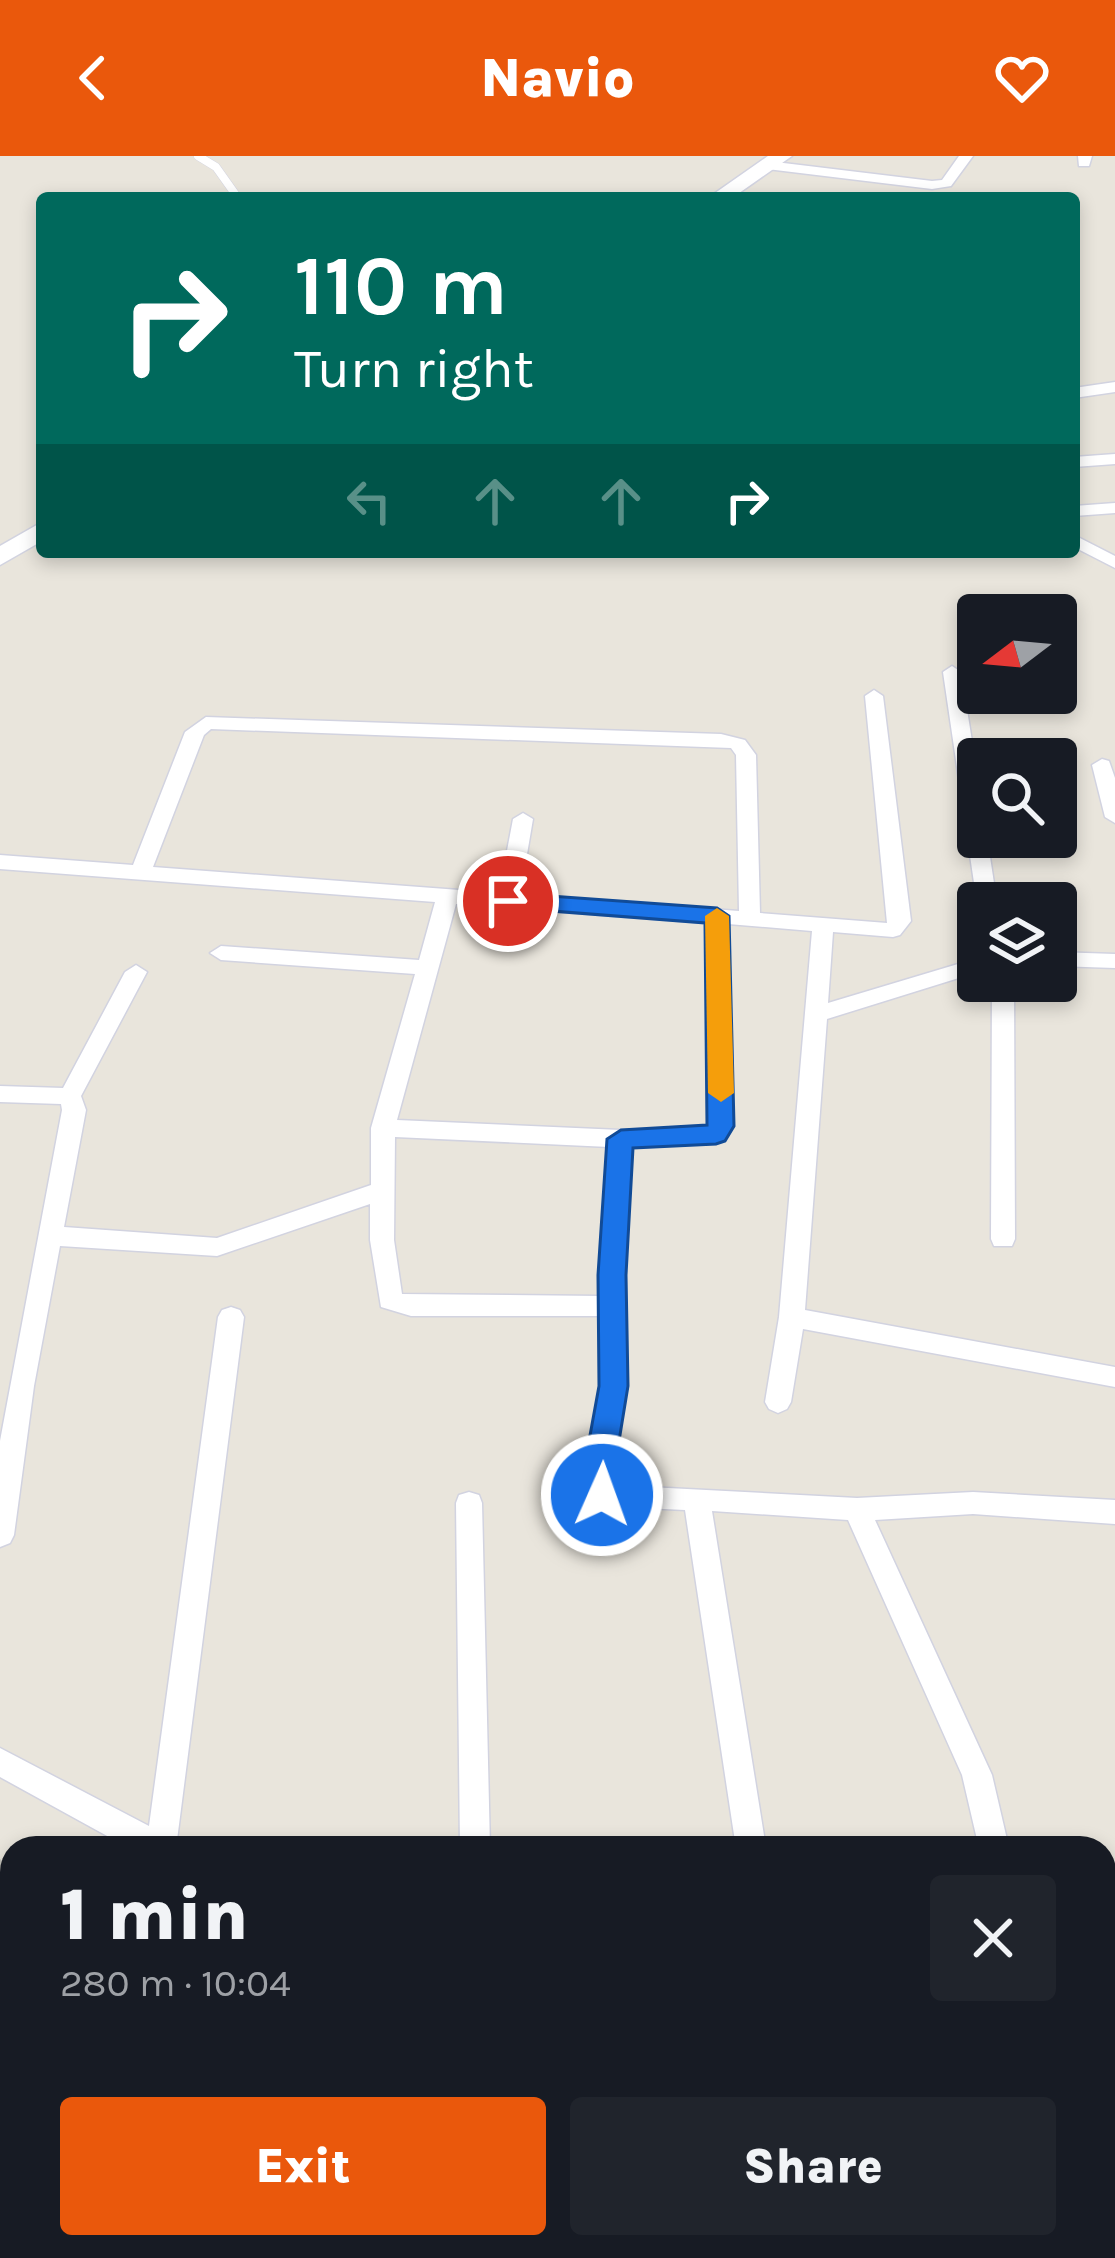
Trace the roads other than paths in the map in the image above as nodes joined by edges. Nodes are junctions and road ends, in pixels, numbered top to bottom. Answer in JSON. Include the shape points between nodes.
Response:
{"nodes":[{"id":1,"x":198,"y":156,"type":"edge"},
{"id":2,"x":966,"y":156,"type":"edge"},
{"id":3,"x":775,"y":161,"type":"edge"},
{"id":4,"x":234,"y":192,"type":"edge"},
{"id":5,"x":727,"y":192,"type":"edge"},
{"id":6,"x":1115,"y":387,"type":"edge"},
{"id":7,"x":1080,"y":392,"type":"edge"},
{"id":8,"x":1115,"y":459,"type":"edge"},
{"id":9,"x":1080,"y":462,"type":"edge"},
{"id":10,"x":1115,"y":508,"type":"edge"},
{"id":11,"x":1080,"y":511,"type":"edge"},
{"id":12,"x":36,"y":534,"type":"edge"},
{"id":13,"x":1080,"y":543,"type":"edge"},
{"id":14,"x":0,"y":557,"type":"edge"},
{"id":15,"x":1115,"y":563,"type":"edge"},
{"id":16,"x":952,"y":672,"type":"dead end"},
{"id":17,"x":874,"y":696,"type":"dead end"},
{"id":18,"x":1102,"y":766,"type":"dead end"},
{"id":19,"x":1115,"y":817,"type":"edge"},
{"id":20,"x":523,"y":819,"type":"dead end"},
{"id":21,"x":0,"y":862,"type":"edge"},
{"id":22,"x":140,"y":875,"type":"junction"},
{"id":23,"x":984,"y":882,"type":"edge"},
{"id":24,"x":447,"y":897,"type":"junction"},
{"id":25,"x":508,"y":901,"type":"junction"},
{"id":26,"x":717,"y":916,"type":"junction"},
{"id":27,"x":750,"y":918,"type":"junction"},
{"id":28,"x":823,"y":923,"type":"junction"},
{"id":29,"x":221,"y":953,"type":"dead end"},
{"id":30,"x":1077,"y":960,"type":"edge"},
{"id":31,"x":1115,"y":961,"type":"edge"},
{"id":32,"x":426,"y":968,"type":"junction"},
{"id":33,"x":957,"y":971,"type":"edge"},
{"id":34,"x":136,"y":972,"type":"dead end"},
{"id":35,"x":1003,"y":1002,"type":"edge"},
{"id":36,"x":820,"y":1013,"type":"junction"},
{"id":37,"x":0,"y":1094,"type":"edge"},
{"id":38,"x":70,"y":1096,"type":"junction"},
{"id":39,"x":383,"y":1127,"type":"junction"},
{"id":40,"x":621,"y":1139,"type":"junction"},
{"id":41,"x":383,"y":1190,"type":"junction"},
{"id":42,"x":52,"y":1236,"type":"junction"},
{"id":43,"x":1004,"y":1239,"type":"dead end"},
{"id":44,"x":613,"y":1306,"type":"junction"},
{"id":45,"x":231,"y":1317,"type":"dead end"},
{"id":46,"x":792,"y":1317,"type":"junction"},
{"id":47,"x":1115,"y":1377,"type":"edge"},
{"id":48,"x":10,"y":1387,"type":"edge"},
{"id":49,"x":778,"y":1402,"type":"dead end"},
{"id":50,"x":697,"y":1499,"type":"junction"},
{"id":51,"x":470,"y":1503,"type":"dead end"},
{"id":52,"x":857,"y":1509,"type":"junction"},
{"id":53,"x":1115,"y":1512,"type":"edge"},
{"id":54,"x":0,"y":1535,"type":"edge"},
{"id":55,"x":0,"y":1762,"type":"edge"},
{"id":56,"x":138,"y":1836,"type":"edge"},
{"id":57,"x":162,"y":1836,"type":"edge"},
{"id":58,"x":475,"y":1836,"type":"edge"},
{"id":59,"x":749,"y":1836,"type":"edge"},
{"id":60,"x":991,"y":1836,"type":"edge"}],
"edges":[{"from":1,"to":4,"type":"lane"},
{"from":2,"to":3,"type":"street","via":[[939,184]]},
{"from":3,"to":5,"type":"main road"},
{"from":6,"to":7,"type":"street"},
{"from":8,"to":9,"type":"street"},
{"from":10,"to":11,"type":"street"},
{"from":12,"to":14,"type":"main road"},
{"from":13,"to":15,"type":"street"},
{"from":16,"to":23,"type":"street"},
{"from":17,"to":28,"type":"street","via":[[900,921],[893,930]]},
{"from":18,"to":19,"type":"street"},
{"from":20,"to":25,"type":"street"},
{"from":21,"to":22,"type":"street"},
{"from":22,"to":24,"type":"street"},
{"from":22,"to":27,"type":"street","via":[[195,732],[206,723],[721,740],[746,754]]},
{"from":24,"to":25,"type":"street"},
{"from":24,"to":32,"type":"street"},
{"from":25,"to":26,"type":"street"},
{"from":26,"to":27,"type":"street"},
{"from":26,"to":40,"type":"street","via":[[721,1126],[716,1135]]},
{"from":27,"to":28,"type":"street"},
{"from":28,"to":36,"type":"street"},
{"from":29,"to":32,"type":"street"},
{"from":30,"to":31,"type":"street"},
{"from":32,"to":39,"type":"street"},
{"from":33,"to":36,"type":"street"},
{"from":34,"to":38,"type":"street"},
{"from":35,"to":43,"type":"street"},
{"from":36,"to":46,"type":"street"},
{"from":37,"to":38,"type":"street"},
{"from":38,"to":42,"type":"street"},
{"from":39,"to":40,"type":"street"},
{"from":39,"to":41,"type":"street"},
{"from":40,"to":44,"type":"street"},
{"from":41,"to":42,"type":"street","via":[[217,1246]]},
{"from":41,"to":44,"type":"street","via":[[390,1300]]},
{"from":42,"to":48,"type":"street"},
{"from":44,"to":50,"type":"street","via":[[614,1386],[597,1485],[613,1497]]},
{"from":45,"to":57,"type":"street"},
{"from":46,"to":47,"type":"street"},
{"from":46,"to":49,"type":"street"},
{"from":48,"to":54,"type":"street"},
{"from":50,"to":52,"type":"street"},
{"from":50,"to":59,"type":"street"},
{"from":51,"to":58,"type":"street"},
{"from":52,"to":53,"type":"street","via":[[973,1503]]},
{"from":52,"to":60,"type":"street","via":[[976,1775]]},
{"from":55,"to":56,"type":"street"}]}
